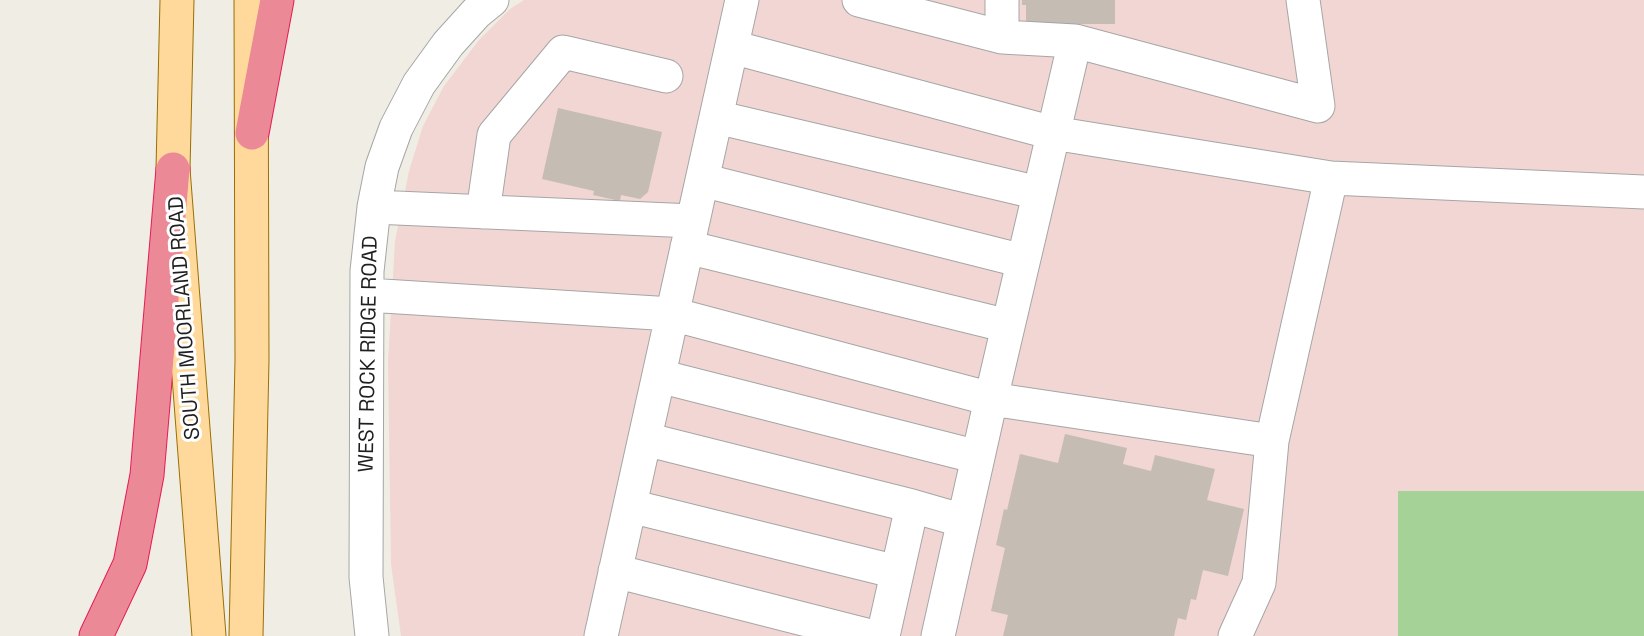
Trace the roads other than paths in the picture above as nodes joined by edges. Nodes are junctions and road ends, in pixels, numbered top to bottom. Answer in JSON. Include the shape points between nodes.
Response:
{"nodes":[{"id":1,"x":177,"y":0,"type":"edge"},
{"id":2,"x":251,"y":0,"type":"edge"},
{"id":3,"x":277,"y":0,"type":"edge"},
{"id":4,"x":492,"y":0,"type":"edge"},
{"id":5,"x":742,"y":0,"type":"edge"},
{"id":6,"x":859,"y":0,"type":"edge"},
{"id":7,"x":1002,"y":0,"type":"edge"},
{"id":8,"x":1302,"y":0,"type":"edge"},
{"id":9,"x":1002,"y":38,"type":"junction"},
{"id":10,"x":1075,"y":41,"type":"junction"},
{"id":11,"x":732,"y":47,"type":"junction"},
{"id":12,"x":666,"y":76,"type":"dead end"},
{"id":13,"x":716,"y":117,"type":"junction"},
{"id":14,"x":252,"y":133,"type":"junction"},
{"id":15,"x":1053,"y":133,"type":"junction"},
{"id":16,"x":173,"y":169,"type":"junction"},
{"id":17,"x":1331,"y":178,"type":"junction"},
{"id":18,"x":702,"y":180,"type":"junction"},
{"id":19,"x":1644,"y":192,"type":"edge"},
{"id":20,"x":1039,"y":193,"type":"junction"},
{"id":21,"x":374,"y":207,"type":"junction"},
{"id":22,"x":483,"y":212,"type":"junction"},
{"id":23,"x":690,"y":234,"type":"junction"},
{"id":24,"x":1023,"y":261,"type":"junction"},
{"id":25,"x":367,"y":295,"type":"junction"},
{"id":26,"x":672,"y":314,"type":"junction"},
{"id":27,"x":1008,"y":326,"type":"junction"},
{"id":28,"x":658,"y":376,"type":"junction"},
{"id":29,"x":991,"y":399,"type":"junction"},
{"id":30,"x":645,"y":439,"type":"junction"},
{"id":31,"x":1272,"y":441,"type":"junction"},
{"id":32,"x":978,"y":457,"type":"junction"},
{"id":33,"x":630,"y":506,"type":"junction"},
{"id":34,"x":912,"y":506,"type":"junction"},
{"id":35,"x":964,"y":521,"type":"junction"},
{"id":36,"x":615,"y":571,"type":"junction"},
{"id":37,"x":897,"y":572,"type":"junction"},
{"id":38,"x":96,"y":636,"type":"edge"},
{"id":39,"x":209,"y":636,"type":"edge"},
{"id":40,"x":246,"y":636,"type":"edge"},
{"id":41,"x":372,"y":636,"type":"edge"},
{"id":42,"x":601,"y":636,"type":"edge"},
{"id":43,"x":870,"y":636,"type":"edge"},
{"id":44,"x":883,"y":636,"type":"edge"},
{"id":45,"x":938,"y":636,"type":"edge"},
{"id":46,"x":1235,"y":636,"type":"edge"}],
"edges":[{"from":1,"to":16,"type":"main road","name":"SOUTH MOORLAND ROAD"},
{"from":2,"to":14,"type":"main road"},
{"from":3,"to":14,"type":"highway"},
{"from":4,"to":21,"type":"street","name":"WEST ROCK RIDGE ROAD","via":[[448,44],[419,84],[382,168]]},
{"from":5,"to":11,"type":"street"},
{"from":6,"to":9,"type":"street"},
{"from":7,"to":9,"type":"street"},
{"from":8,"to":10,"type":"street","via":[[1318,106]]},
{"from":9,"to":10,"type":"street"},
{"from":10,"to":15,"type":"street"},
{"from":11,"to":13,"type":"street"},
{"from":11,"to":15,"type":"street"},
{"from":12,"to":22,"type":"street","via":[[563,52],[494,135]]},
{"from":13,"to":18,"type":"street"},
{"from":13,"to":20,"type":"street"},
{"from":14,"to":40,"type":"main road"},
{"from":15,"to":17,"type":"street"},
{"from":15,"to":20,"type":"street"},
{"from":16,"to":38,"type":"highway","via":[[147,475],[130,564]]},
{"from":16,"to":39,"type":"main road","name":"SOUTH MOORLAND ROAD"},
{"from":17,"to":19,"type":"street"},
{"from":17,"to":31,"type":"street"},
{"from":18,"to":23,"type":"street"},
{"from":18,"to":24,"type":"street"},
{"from":20,"to":24,"type":"street"},
{"from":21,"to":22,"type":"street"},
{"from":21,"to":25,"type":"street","name":"WEST ROCK RIDGE ROAD"},
{"from":22,"to":23,"type":"street"},
{"from":23,"to":26,"type":"street"},
{"from":23,"to":27,"type":"street"},
{"from":24,"to":27,"type":"street"},
{"from":25,"to":26,"type":"street"},
{"from":25,"to":41,"type":"street","name":"WEST ROCK RIDGE ROAD","via":[[366,577]]},
{"from":26,"to":28,"type":"street"},
{"from":26,"to":29,"type":"street"},
{"from":27,"to":29,"type":"street"},
{"from":28,"to":30,"type":"street"},
{"from":28,"to":32,"type":"street"},
{"from":29,"to":31,"type":"street"},
{"from":29,"to":32,"type":"street"},
{"from":30,"to":33,"type":"street"},
{"from":30,"to":34,"type":"street"},
{"from":31,"to":46,"type":"street","via":[[1259,583]]},
{"from":32,"to":35,"type":"street"},
{"from":33,"to":36,"type":"street"},
{"from":33,"to":37,"type":"street"},
{"from":34,"to":35,"type":"street"},
{"from":34,"to":37,"type":"street"},
{"from":35,"to":45,"type":"street"},
{"from":36,"to":42,"type":"street"},
{"from":36,"to":43,"type":"street"},
{"from":37,"to":44,"type":"street"}]}
